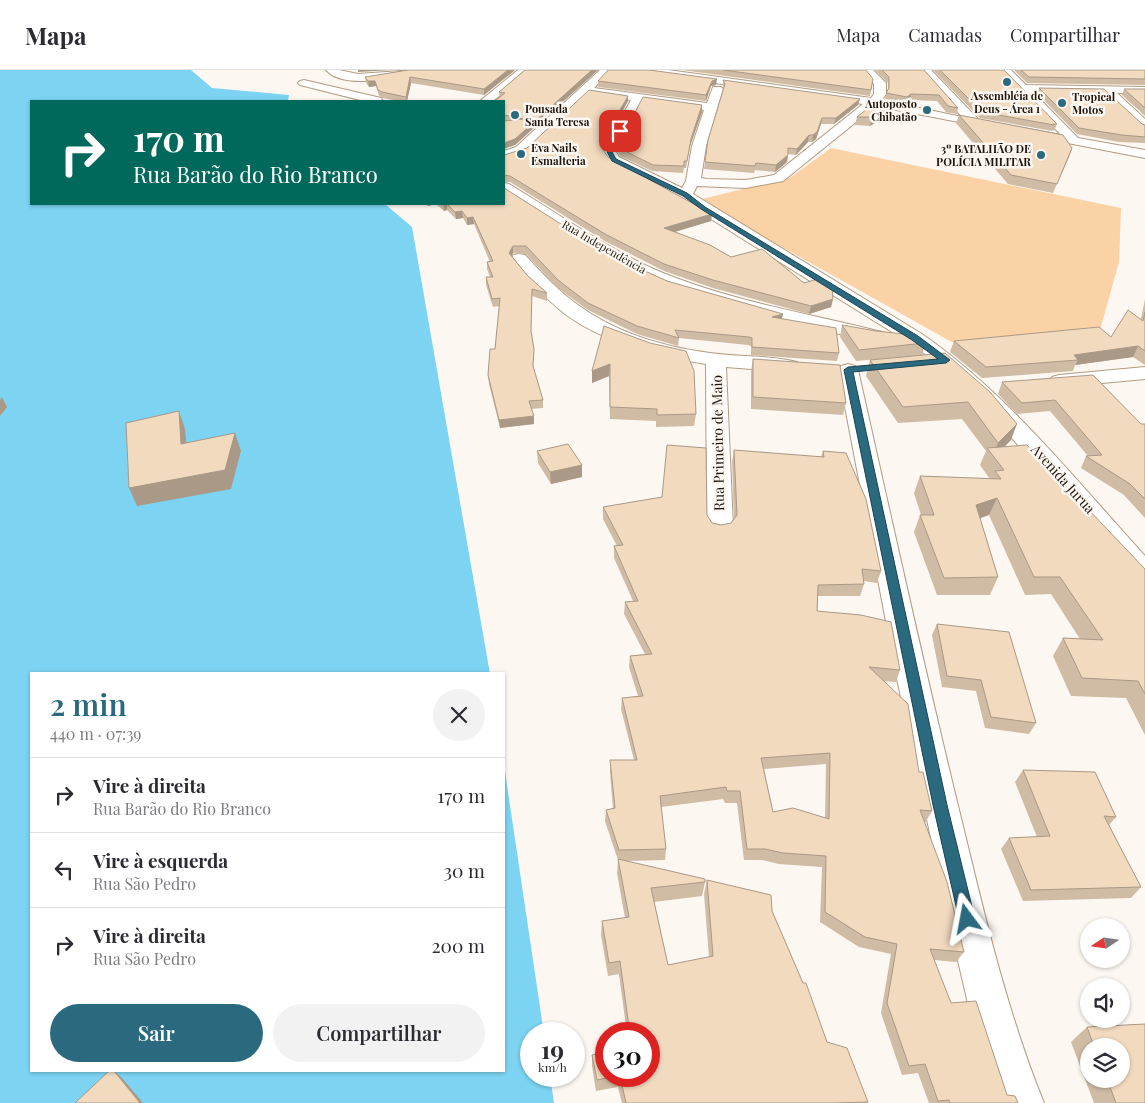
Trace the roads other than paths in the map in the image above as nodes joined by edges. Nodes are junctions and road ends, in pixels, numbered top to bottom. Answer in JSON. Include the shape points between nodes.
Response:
{"nodes":[{"id":1,"x":331,"y":70,"type":"edge"},
{"id":2,"x":410,"y":70,"type":"edge"},
{"id":3,"x":525,"y":70,"type":"edge"},
{"id":4,"x":606,"y":70,"type":"edge"},
{"id":5,"x":644,"y":70,"type":"edge"},
{"id":6,"x":867,"y":70,"type":"edge"},
{"id":7,"x":924,"y":70,"type":"edge"},
{"id":8,"x":1005,"y":70,"type":"edge"},
{"id":9,"x":720,"y":80,"type":"junction"},
{"id":10,"x":304,"y":83,"type":"dead end"},
{"id":11,"x":1022,"y":88,"type":"junction"},
{"id":12,"x":1106,"y":89,"type":"junction"},
{"id":13,"x":586,"y":90,"type":"junction"},
{"id":14,"x":1145,"y":90,"type":"edge"},
{"id":15,"x":639,"y":96,"type":"junction"},
{"id":16,"x":373,"y":100,"type":"edge"},
{"id":17,"x":487,"y":100,"type":"edge"},
{"id":18,"x":873,"y":102,"type":"junction"},
{"id":19,"x":712,"y":107,"type":"junction"},
{"id":20,"x":975,"y":123,"type":"junction"},
{"id":21,"x":1145,"y":126,"type":"edge"},
{"id":22,"x":1072,"y":140,"type":"junction"},
{"id":23,"x":1145,"y":154,"type":"edge"},
{"id":24,"x":505,"y":156,"type":"edge"},
{"id":25,"x":505,"y":188,"type":"edge"},
{"id":26,"x":689,"y":188,"type":"junction"},
{"id":27,"x":519,"y":259,"type":"dead end"},
{"id":28,"x":915,"y":338,"type":"junction"},
{"id":29,"x":716,"y":360,"type":"junction"},
{"id":30,"x":946,"y":360,"type":"junction"},
{"id":31,"x":916,"y":363,"type":"edge"},
{"id":32,"x":1145,"y":374,"type":"edge"},
{"id":33,"x":1038,"y":382,"type":"edge"},
{"id":34,"x":1008,"y":385,"type":"edge"},
{"id":35,"x":979,"y":388,"type":"junction"},
{"id":36,"x":720,"y":527,"type":"edge"},
{"id":37,"x":1145,"y":573,"type":"edge"},
{"id":38,"x":1022,"y":1103,"type":"edge"}],
"edges":[{"from":1,"to":2,"type":"street","via":[[348,77],[368,77]]},
{"from":3,"to":17,"type":"street"},
{"from":4,"to":13,"type":"street"},
{"from":5,"to":9,"type":"street"},
{"from":6,"to":18,"type":"street","via":[[880,83],[880,94]]},
{"from":7,"to":20,"type":"street"},
{"from":8,"to":11,"type":"street"},
{"from":9,"to":18,"type":"street","via":[[761,81]]},
{"from":9,"to":19,"type":"street"},
{"from":10,"to":16,"type":"street"},
{"from":11,"to":12,"type":"street"},
{"from":11,"to":22,"type":"street"},
{"from":12,"to":14,"type":"street"},
{"from":12,"to":21,"type":"street"},
{"from":13,"to":15,"type":"street"},
{"from":13,"to":24,"type":"street","via":[[521,150]]},
{"from":15,"to":19,"type":"street"},
{"from":15,"to":26,"type":"street","via":[[610,155],[614,160]]},
{"from":18,"to":20,"type":"street"},
{"from":18,"to":26,"type":"street","via":[[778,178]]},
{"from":19,"to":26,"type":"street"},
{"from":20,"to":22,"type":"street"},
{"from":22,"to":23,"type":"street"},
{"from":25,"to":28,"type":"street","name":"Rua Independência","via":[[622,260],[657,277],[704,293],[859,334],[893,339]]},
{"from":26,"to":28,"type":"street","name":"Avenida Jurua","via":[[710,212]]},
{"from":27,"to":29,"type":"street","via":[[580,316],[629,340],[670,353]]},
{"from":28,"to":30,"type":"street","name":"Avenida Jurua"},
{"from":29,"to":36,"type":"street","name":"Rua Primeiro de Maio"},
{"from":29,"to":38,"type":"street","via":[[840,368],[981,976]]},
{"from":30,"to":31,"type":"street"},
{"from":30,"to":35,"type":"street","name":"Avenida Jurua"},
{"from":32,"to":33,"type":"street"},
{"from":34,"to":35,"type":"street"},
{"from":35,"to":37,"type":"street","name":"Avenida Jurua"}]}
